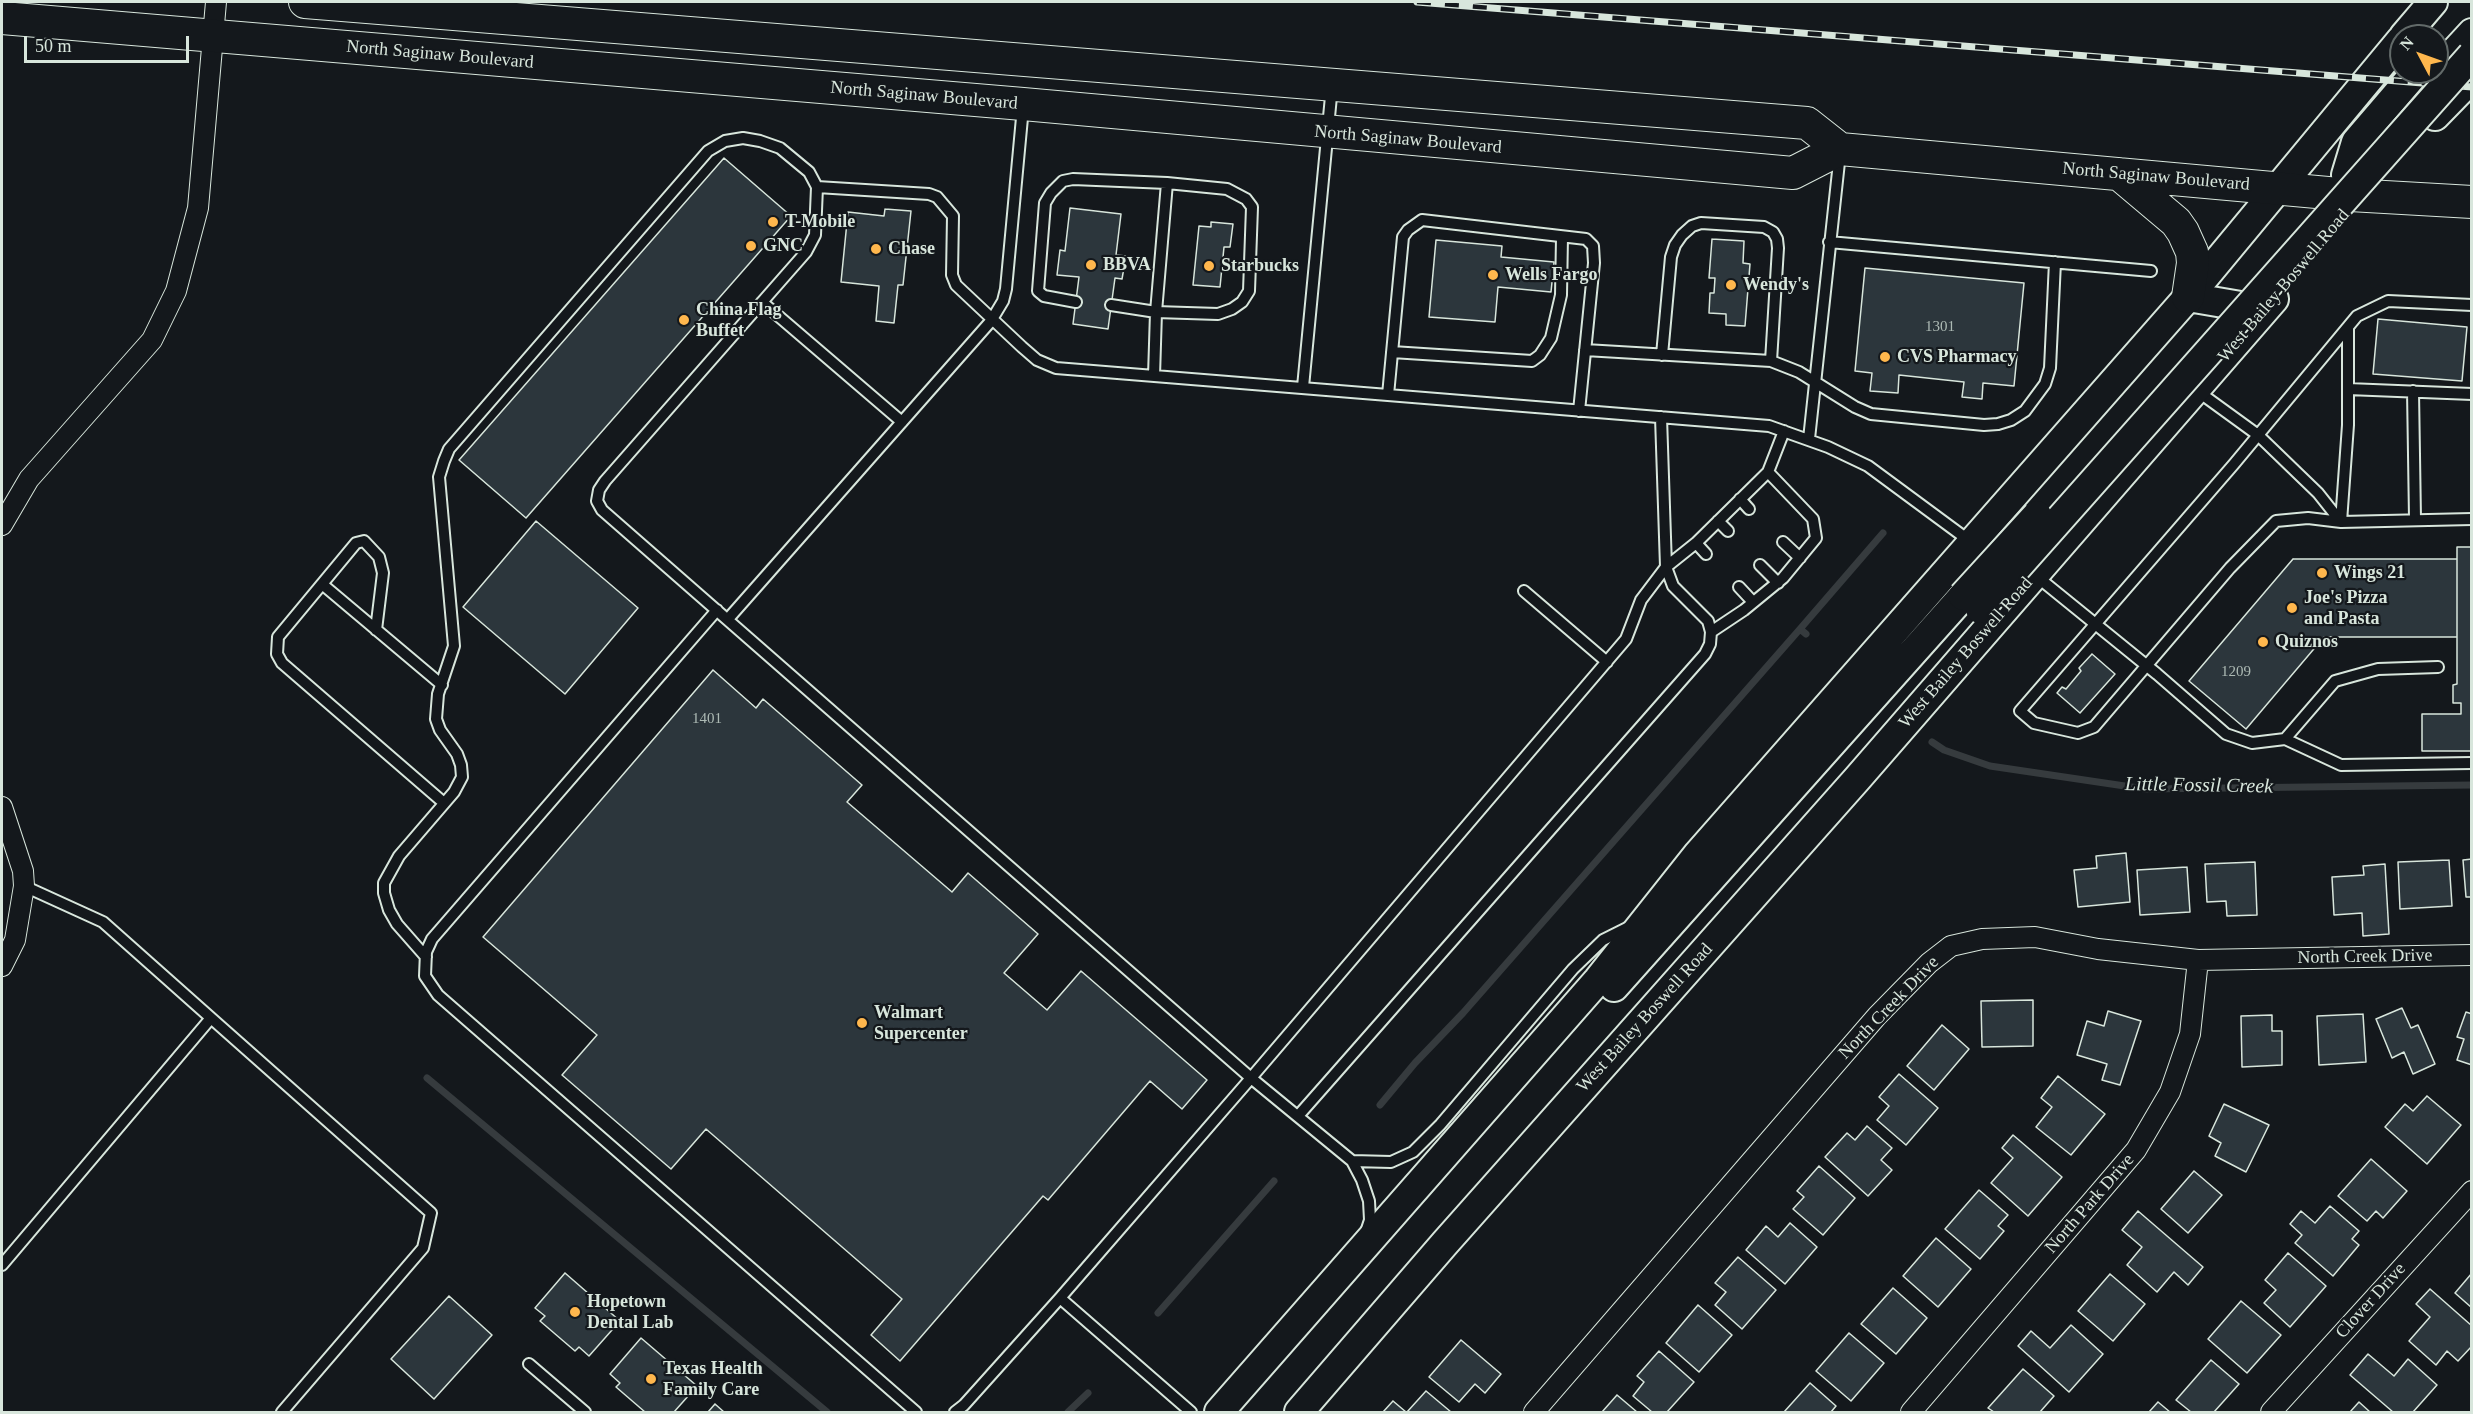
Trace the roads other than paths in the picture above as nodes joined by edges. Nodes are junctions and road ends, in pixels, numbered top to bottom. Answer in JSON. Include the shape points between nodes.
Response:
{"nodes":[{"id":1,"x":216,"y":2,"type":"edge"},
{"id":2,"x":305,"y":2,"type":"edge"},
{"id":3,"x":2433,"y":2,"type":"edge"},
{"id":4,"x":2472,"y":10,"type":"edge"},
{"id":5,"x":2,"y":18,"type":"edge"},
{"id":6,"x":2414,"y":24,"type":"edge"},
{"id":7,"x":2472,"y":33,"type":"edge"},
{"id":8,"x":212,"y":36,"type":"junction"},
{"id":9,"x":2449,"y":36,"type":"edge"},
{"id":10,"x":2389,"y":54,"type":"edge"},
{"id":11,"x":2472,"y":54,"type":"edge"},
{"id":12,"x":2449,"y":59,"type":"edge"},
{"id":13,"x":2472,"y":78,"type":"edge"},
{"id":14,"x":1333,"y":84,"type":"junction"},
{"id":15,"x":2406,"y":84,"type":"edge"},
{"id":16,"x":2428,"y":84,"type":"edge"},
{"id":17,"x":1023,"y":104,"type":"junction"},
{"id":18,"x":1328,"y":133,"type":"junction"},
{"id":19,"x":1840,"y":149,"type":"junction"},
{"id":20,"x":2119,"y":174,"type":"junction"},
{"id":21,"x":1167,"y":183,"type":"junction"},
{"id":22,"x":817,"y":187,"type":"junction"},
{"id":23,"x":2277,"y":188,"type":"junction"},
{"id":24,"x":2345,"y":196,"type":"junction"},
{"id":25,"x":2472,"y":202,"type":"edge"},
{"id":26,"x":1562,"y":237,"type":"junction"},
{"id":27,"x":1829,"y":242,"type":"junction"},
{"id":28,"x":2055,"y":262,"type":"junction"},
{"id":29,"x":2151,"y":271,"type":"dead end"},
{"id":30,"x":2188,"y":297,"type":"junction"},
{"id":31,"x":762,"y":302,"type":"junction"},
{"id":32,"x":1076,"y":302,"type":"dead end"},
{"id":33,"x":1111,"y":305,"type":"dead end"},
{"id":34,"x":2472,"y":305,"type":"edge"},
{"id":35,"x":2264,"y":310,"type":"junction"},
{"id":36,"x":1156,"y":312,"type":"junction"},
{"id":37,"x":991,"y":321,"type":"junction"},
{"id":38,"x":2348,"y":328,"type":"junction"},
{"id":39,"x":1585,"y":350,"type":"junction"},
{"id":40,"x":1392,"y":351,"type":"junction"},
{"id":41,"x":1662,"y":355,"type":"junction"},
{"id":42,"x":1771,"y":361,"type":"junction"},
{"id":43,"x":1154,"y":376,"type":"junction"},
{"id":44,"x":1815,"y":383,"type":"junction"},
{"id":45,"x":1303,"y":387,"type":"junction"},
{"id":46,"x":2348,"y":389,"type":"junction"},
{"id":47,"x":2196,"y":390,"type":"junction"},
{"id":48,"x":2413,"y":391,"type":"junction"},
{"id":49,"x":2472,"y":394,"type":"edge"},
{"id":50,"x":1388,"y":395,"type":"junction"},
{"id":51,"x":1580,"y":411,"type":"junction"},
{"id":52,"x":1661,"y":417,"type":"junction"},
{"id":53,"x":902,"y":422,"type":"junction"},
{"id":54,"x":1784,"y":431,"type":"junction"},
{"id":55,"x":2258,"y":435,"type":"junction"},
{"id":56,"x":1809,"y":439,"type":"junction"},
{"id":57,"x":1768,"y":472,"type":"junction"},
{"id":58,"x":1740,"y":499,"type":"junction"},
{"id":59,"x":1749,"y":509,"type":"dead end"},
{"id":60,"x":2415,"y":519,"type":"junction"},
{"id":61,"x":2472,"y":519,"type":"edge"},
{"id":62,"x":1718,"y":521,"type":"junction"},
{"id":63,"x":2341,"y":522,"type":"junction"},
{"id":64,"x":2,"y":525,"type":"edge"},
{"id":65,"x":1728,"y":531,"type":"dead end"},
{"id":66,"x":1783,"y":542,"type":"dead end"},
{"id":67,"x":1971,"y":542,"type":"junction"},
{"id":68,"x":1696,"y":543,"type":"junction"},
{"id":69,"x":1706,"y":554,"type":"dead end"},
{"id":70,"x":1800,"y":558,"type":"junction"},
{"id":71,"x":1760,"y":565,"type":"dead end"},
{"id":72,"x":1666,"y":567,"type":"junction"},
{"id":73,"x":2034,"y":575,"type":"junction"},
{"id":74,"x":1778,"y":583,"type":"junction"},
{"id":75,"x":322,"y":584,"type":"junction"},
{"id":76,"x":1739,"y":587,"type":"dead end"},
{"id":77,"x":1524,"y":591,"type":"dead end"},
{"id":78,"x":1754,"y":602,"type":"junction"},
{"id":79,"x":1971,"y":603,"type":"junction"},
{"id":80,"x":717,"y":610,"type":"junction"},
{"id":81,"x":728,"y":619,"type":"junction"},
{"id":82,"x":2096,"y":624,"type":"junction"},
{"id":83,"x":376,"y":630,"type":"junction"},
{"id":84,"x":1711,"y":632,"type":"junction"},
{"id":85,"x":1607,"y":662,"type":"junction"},
{"id":86,"x":2145,"y":664,"type":"junction"},
{"id":87,"x":2438,"y":667,"type":"dead end"},
{"id":88,"x":442,"y":685,"type":"junction"},
{"id":89,"x":2285,"y":739,"type":"junction"},
{"id":90,"x":2472,"y":763,"type":"edge"},
{"id":91,"x":444,"y":803,"type":"junction"},
{"id":92,"x":2,"y":807,"type":"edge"},
{"id":93,"x":24,"y":886,"type":"junction"},
{"id":94,"x":1645,"y":919,"type":"junction"},
{"id":95,"x":2472,"y":956,"type":"edge"},
{"id":96,"x":426,"y":957,"type":"junction"},
{"id":97,"x":2198,"y":960,"type":"junction"},
{"id":98,"x":2,"y":966,"type":"edge"},
{"id":99,"x":211,"y":1018,"type":"junction"},
{"id":100,"x":1520,"y":1069,"type":"junction"},
{"id":101,"x":1251,"y":1078,"type":"junction"},
{"id":102,"x":1566,"y":1107,"type":"junction"},
{"id":103,"x":1298,"y":1116,"type":"junction"},
{"id":104,"x":1352,"y":1161,"type":"junction"},
{"id":105,"x":2472,"y":1191,"type":"edge"},
{"id":106,"x":1358,"y":1255,"type":"junction"},
{"id":107,"x":2,"y":1265,"type":"edge"},
{"id":108,"x":1060,"y":1298,"type":"junction"},
{"id":109,"x":529,"y":1364,"type":"dead end"},
{"id":110,"x":282,"y":1413,"type":"edge"},
{"id":111,"x":585,"y":1413,"type":"edge"},
{"id":112,"x":916,"y":1413,"type":"edge"},
{"id":113,"x":955,"y":1413,"type":"edge"},
{"id":114,"x":1191,"y":1413,"type":"edge"},
{"id":115,"x":1219,"y":1413,"type":"edge"},
{"id":116,"x":1299,"y":1413,"type":"edge"},
{"id":117,"x":1534,"y":1413,"type":"edge"},
{"id":118,"x":1911,"y":1413,"type":"edge"},
{"id":119,"x":2271,"y":1413,"type":"edge"}],
"edges":[{"from":1,"to":8,"type":"street"},
{"from":2,"to":14,"type":"main road"},
{"from":3,"to":6,"type":"main road"},
{"from":4,"to":9,"type":"main road"},
{"from":5,"to":8,"type":"main road","name":"North Saginaw Boulevard"},
{"from":7,"to":12,"type":"main road"},
{"from":8,"to":17,"type":"main road","name":"North Saginaw Boulevard"},
{"from":8,"to":64,"type":"street","via":[[198,208],[176,291],[152,340],[29,479]]},
{"from":10,"to":23,"type":"main road","name":"West Bailey Boswell Road"},
{"from":11,"to":24,"type":"main road","bridge":true},
{"from":13,"to":24,"type":"main road"},
{"from":14,"to":18,"type":"lane"},
{"from":14,"to":19,"type":"main road","via":[[1807,123]]},
{"from":15,"to":24,"type":"main road","via":[[2356,142],[2346,175]]},
{"from":16,"to":24,"type":"main road"},
{"from":17,"to":18,"type":"main road","name":"North Saginaw Boulevard"},
{"from":17,"to":37,"type":"lane","via":[[1006,289]]},
{"from":18,"to":19,"type":"main road","name":"North Saginaw Boulevard","via":[[1793,174]]},
{"from":18,"to":45,"type":"lane"},
{"from":19,"to":20,"type":"main road","name":"North Saginaw Boulevard"},
{"from":19,"to":27,"type":"lane"},
{"from":20,"to":23,"type":"main road","name":"North Saginaw Boulevard"},
{"from":20,"to":30,"type":"main road","via":[[2183,232],[2193,263]]},
{"from":21,"to":32,"type":"lane","via":[[1073,179],[1063,181],[1051,193],[1045,203],[1038,291],[1044,297]]},
{"from":21,"to":36,"type":"lane"},
{"from":21,"to":36,"type":"lane","via":[[1227,189],[1246,199],[1252,207],[1249,291],[1242,302],[1218,314]]},
{"from":22,"to":31,"type":"lane","via":[[816,235]]},
{"from":22,"to":37,"type":"lane","via":[[937,197],[953,216],[952,275],[956,285]]},
{"from":22,"to":88,"type":"lane","via":[[809,172],[780,148],[743,138],[725,141],[708,151],[449,449],[439,477],[454,646]]},
{"from":23,"to":24,"type":"main road","name":"North Saginaw Boulevard"},
{"from":23,"to":30,"type":"main road","name":"West Bailey Boswell Road"},
{"from":24,"to":25,"type":"main road","name":"North Saginaw Boulevard"},
{"from":24,"to":35,"type":"main road","name":"West Bailey Boswell Road"},
{"from":24,"to":79,"type":"main road","name":"West Bailey Boswell Road","bridge":true},
{"from":26,"to":39,"type":"lane","via":[[1586,239],[1593,246]]},
{"from":26,"to":40,"type":"lane","via":[[1561,295],[1551,338],[1532,361]]},
{"from":26,"to":40,"type":"lane","via":[[1422,220],[1415,224],[1403,237]]},
{"from":27,"to":28,"type":"lane"},
{"from":27,"to":44,"type":"lane"},
{"from":28,"to":29,"type":"lane"},
{"from":28,"to":44,"type":"lane","via":[[2050,368],[2036,399],[2011,420],[1984,425],[1871,414]]},
{"from":30,"to":35,"type":"main road"},
{"from":30,"to":67,"type":"main road","name":"West Bailey Boswell Road"},
{"from":31,"to":53,"type":"lane"},
{"from":31,"to":80,"type":"lane","via":[[605,481],[597,501],[602,510]]},
{"from":33,"to":36,"type":"lane"},
{"from":34,"to":38,"type":"lane","via":[[2388,301],[2357,316]]},
{"from":35,"to":47,"type":"main road","name":"West Bailey Boswell Road"},
{"from":36,"to":43,"type":"lane"},
{"from":37,"to":43,"type":"lane","via":[[1037,360],[1056,369]]},
{"from":37,"to":53,"type":"lane"},
{"from":38,"to":46,"type":"lane"},
{"from":38,"to":55,"type":"lane"},
{"from":39,"to":41,"type":"lane"},
{"from":39,"to":51,"type":"lane"},
{"from":40,"to":50,"type":"lane"},
{"from":41,"to":42,"type":"lane"},
{"from":41,"to":42,"type":"lane","via":[[1671,257],[1682,236],[1701,223],[1764,226],[1773,232],[1778,248]]},
{"from":42,"to":44,"type":"lane"},
{"from":43,"to":45,"type":"lane"},
{"from":44,"to":56,"type":"lane"},
{"from":45,"to":50,"type":"lane"},
{"from":46,"to":48,"type":"lane"},
{"from":46,"to":63,"type":"lane"},
{"from":47,"to":55,"type":"lane"},
{"from":47,"to":73,"type":"main road","name":"West Bailey Boswell Road"},
{"from":48,"to":49,"type":"lane"},
{"from":48,"to":60,"type":"lane"},
{"from":50,"to":51,"type":"lane"},
{"from":51,"to":52,"type":"lane"},
{"from":52,"to":54,"type":"lane","via":[[1769,426]]},
{"from":52,"to":72,"type":"lane"},
{"from":53,"to":81,"type":"lane"},
{"from":54,"to":56,"type":"lane"},
{"from":54,"to":57,"type":"lane"},
{"from":55,"to":63,"type":"lane","via":[[2318,493]]},
{"from":55,"to":82,"type":"lane"},
{"from":56,"to":67,"type":"lane","via":[[1868,466]]},
{"from":57,"to":58,"type":"lane"},
{"from":57,"to":70,"type":"lane","via":[[1813,519],[1816,538]]},
{"from":58,"to":59,"type":"lane"},
{"from":58,"to":62,"type":"lane"},
{"from":60,"to":61,"type":"lane"},
{"from":60,"to":63,"type":"lane"},
{"from":62,"to":65,"type":"lane"},
{"from":62,"to":68,"type":"lane"},
{"from":63,"to":86,"type":"lane","via":[[2307,518],[2276,521]]},
{"from":66,"to":70,"type":"lane"},
{"from":67,"to":94,"type":"main road","name":"West Bailey Boswell Road"},
{"from":68,"to":69,"type":"lane"},
{"from":68,"to":72,"type":"lane"},
{"from":70,"to":74,"type":"lane"},
{"from":71,"to":74,"type":"lane"},
{"from":72,"to":84,"type":"lane","via":[[1673,585],[1708,621]]},
{"from":72,"to":85,"type":"lane","via":[[1641,600],[1626,639]]},
{"from":73,"to":82,"type":"lane"},
{"from":73,"to":102,"type":"main road","name":"West Bailey Boswell Road"},
{"from":74,"to":78,"type":"lane"},
{"from":75,"to":83,"type":"lane"},
{"from":75,"to":83,"type":"lane","via":[[356,543],[364,541],[379,557],[383,573]]},
{"from":75,"to":91,"type":"lane","via":[[278,637],[277,654],[282,663]]},
{"from":76,"to":78,"type":"lane"},
{"from":77,"to":85,"type":"lane"},
{"from":78,"to":84,"type":"lane"},
{"from":79,"to":100,"type":"main road","name":"West Bailey Boswell Road","via":[[1600,1004]]},
{"from":79,"to":102,"type":"main road","name":"West Bailey Boswell Road","via":[[1622,1023]]},
{"from":80,"to":81,"type":"lane"},
{"from":80,"to":96,"type":"lane","via":[[432,939]]},
{"from":81,"to":101,"type":"lane"},
{"from":82,"to":86,"type":"lane"},
{"from":82,"to":86,"type":"lane","via":[[2020,711],[2034,723],[2078,733],[2094,727]]},
{"from":83,"to":88,"type":"lane"},
{"from":84,"to":103,"type":"lane","via":[[1705,654]]},
{"from":85,"to":101,"type":"lane"},
{"from":86,"to":89,"type":"lane","via":[[2226,734],[2252,743]]},
{"from":87,"to":89,"type":"lane","via":[[2378,669],[2335,681]]},
{"from":88,"to":91,"type":"lane","via":[[436,719],[457,754],[462,777]]},
{"from":89,"to":90,"type":"lane","via":[[2342,765]]},
{"from":91,"to":96,"type":"lane","via":[[399,856],[384,883],[389,910]]},
{"from":92,"to":93,"type":"street","via":[[23,871]]},
{"from":93,"to":98,"type":"street","via":[[15,940]]},
{"from":93,"to":99,"type":"lane","via":[[103,922]]},
{"from":94,"to":100,"type":"main road","name":"West Bailey Boswell Road"},
{"from":94,"to":104,"type":"lane","via":[[1603,940],[1573,969],[1413,1152],[1391,1162]]},
{"from":95,"to":97,"type":"street","name":"North Creek Drive"},
{"from":96,"to":112,"type":"lane","via":[[425,976],[438,995]]},
{"from":97,"to":117,"type":"street","name":"North Creek Drive","via":[[2098,950],[2035,937],[1982,939],[1951,946],[1877,1016]]},
{"from":97,"to":118,"type":"street","name":"North Park Drive","via":[[2190,1034],[2170,1092],[2136,1150]]},
{"from":99,"to":107,"type":"lane"},
{"from":99,"to":110,"type":"lane","via":[[432,1213],[423,1248]]},
{"from":100,"to":106,"type":"main road","name":"West Bailey Boswell Road"},
{"from":101,"to":103,"type":"lane"},
{"from":101,"to":108,"type":"lane"},
{"from":102,"to":116,"type":"main road","name":"West Bailey Boswell Road"},
{"from":103,"to":104,"type":"lane"},
{"from":104,"to":106,"type":"lane","via":[[1369,1201],[1370,1220]]},
{"from":105,"to":119,"type":"street","name":"Clover Drive"},
{"from":106,"to":115,"type":"main road","name":"West Bailey Boswell Road"},
{"from":108,"to":113,"type":"lane"},
{"from":108,"to":114,"type":"lane"},
{"from":109,"to":111,"type":"lane"}]}
